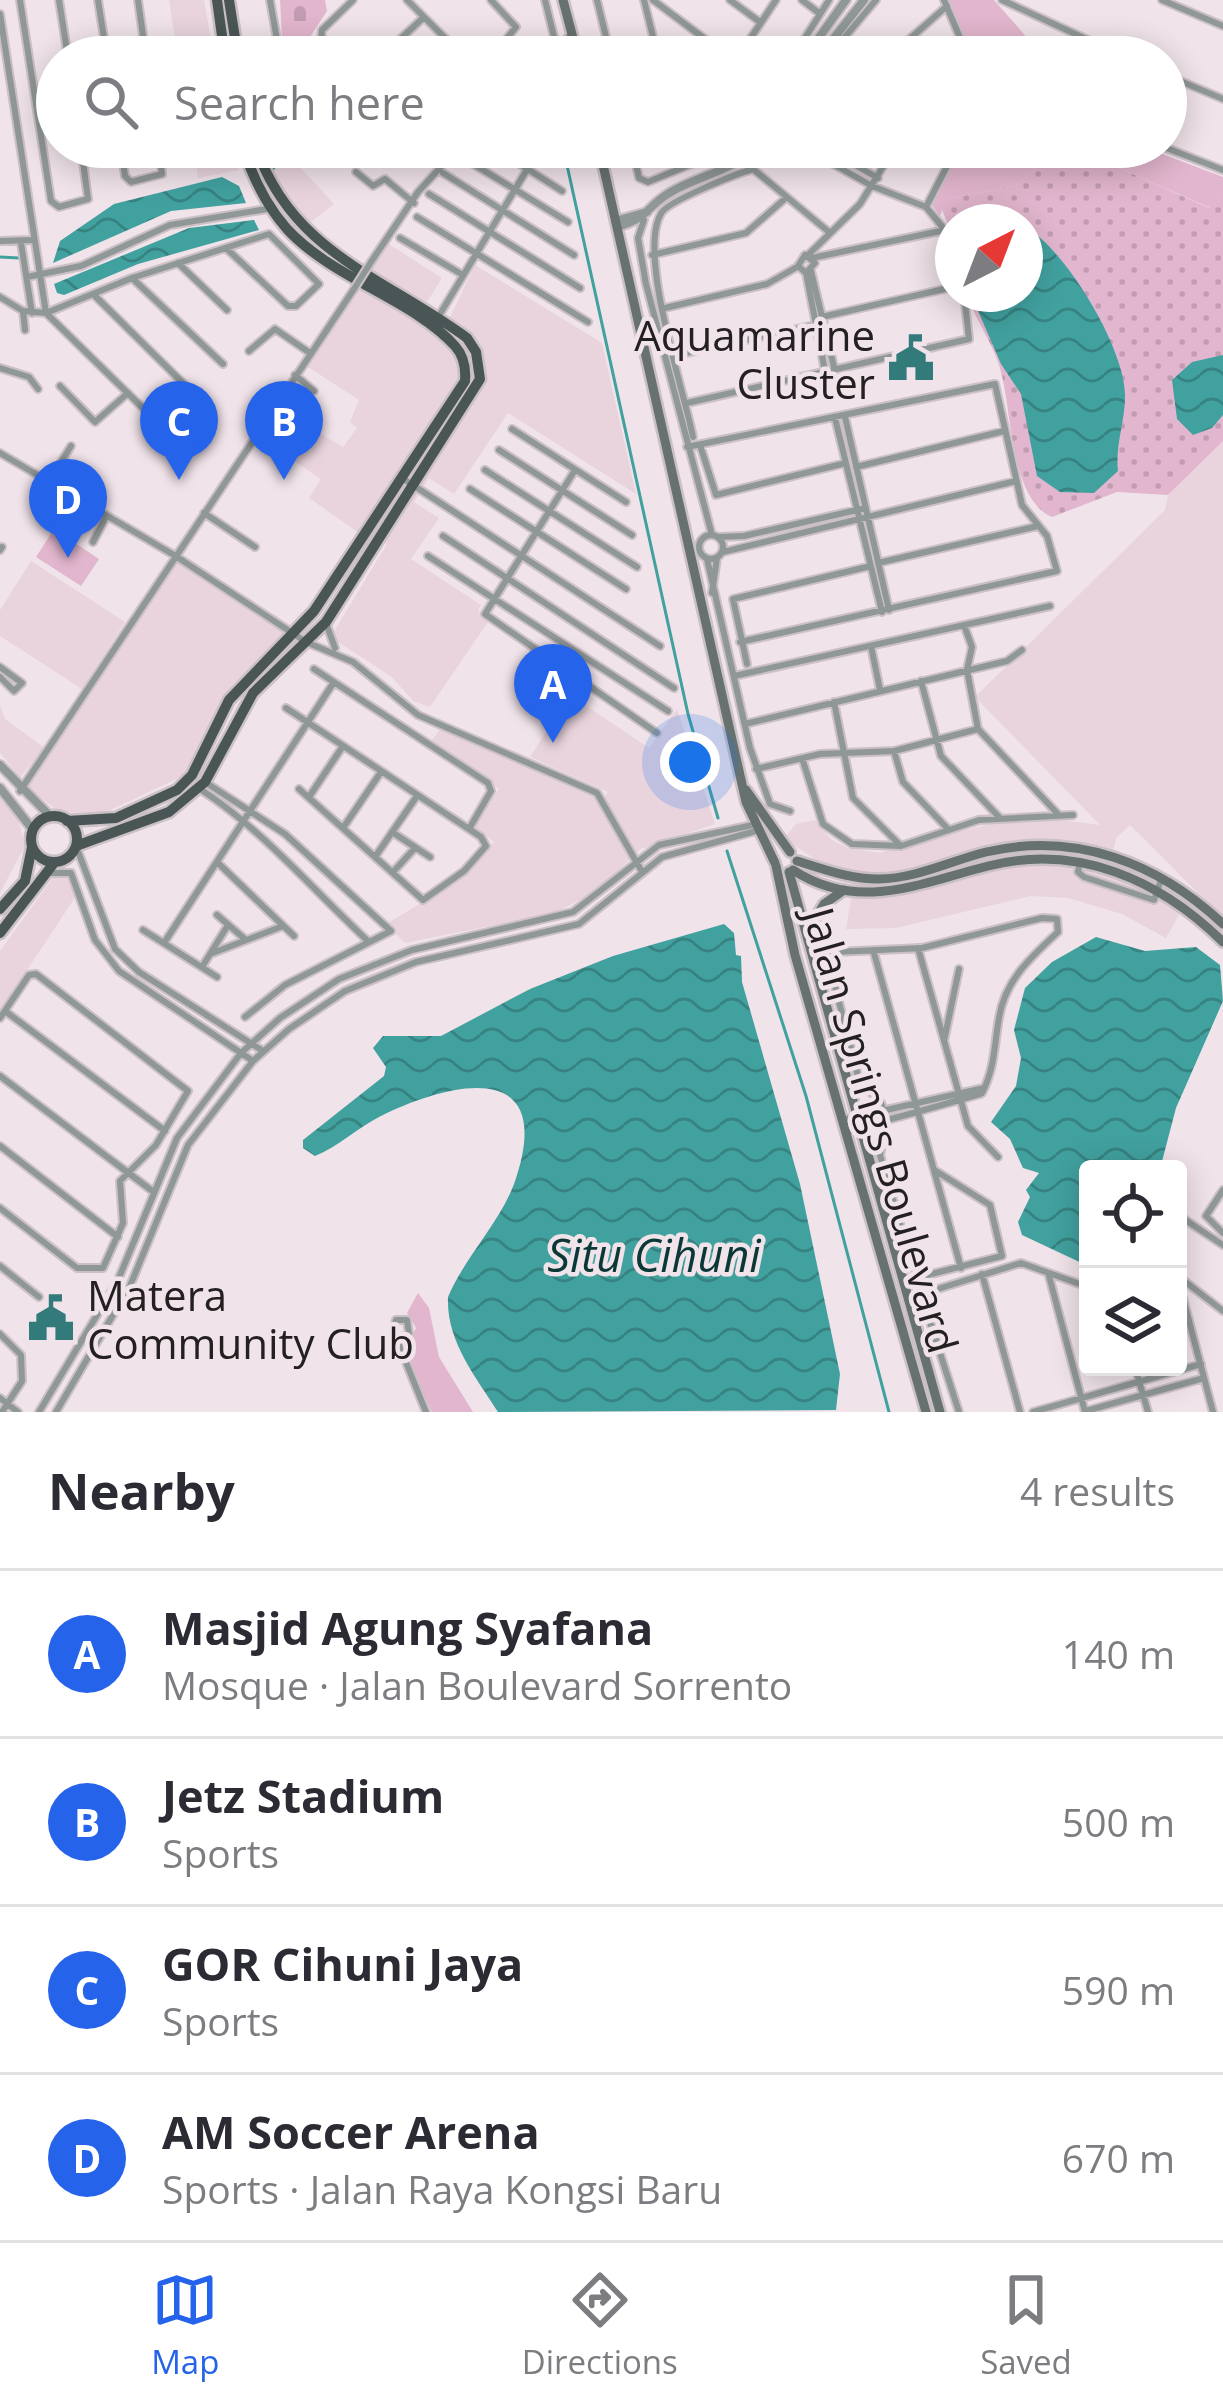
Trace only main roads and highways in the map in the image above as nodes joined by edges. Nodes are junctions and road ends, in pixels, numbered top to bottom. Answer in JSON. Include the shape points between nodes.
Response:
{"nodes":[{"id":1,"x":217,"y":0,"type":"edge"},
{"id":2,"x":229,"y":0,"type":"edge"},
{"id":3,"x":563,"y":0,"type":"edge"},
{"id":4,"x":222,"y":36,"type":"edge"},
{"id":5,"x":235,"y":36,"type":"edge"},
{"id":6,"x":573,"y":36,"type":"edge"},
{"id":7,"x":255,"y":168,"type":"edge"},
{"id":8,"x":263,"y":168,"type":"edge"},
{"id":9,"x":604,"y":168,"type":"edge"},
{"id":10,"x":277,"y":207,"type":"junction"},
{"id":11,"x":358,"y":546,"type":"junction"},
{"id":12,"x":370,"y":553,"type":"junction"},
{"id":13,"x":305,"y":634,"type":"junction"},
{"id":14,"x":743,"y":786,"type":"junction"},
{"id":15,"x":68,"y":821,"type":"junction"},
{"id":16,"x":755,"y":828,"type":"junction"},
{"id":17,"x":771,"y":831,"type":"junction"},
{"id":18,"x":76,"y":846,"type":"junction"},
{"id":19,"x":32,"y":847,"type":"junction"},
{"id":20,"x":54,"y":862,"type":"junction"},
{"id":21,"x":776,"y":864,"type":"junction"},
{"id":22,"x":796,"y":866,"type":"junction"},
{"id":23,"x":794,"y":886,"type":"junction"},
{"id":24,"x":781,"y":887,"type":"junction"},
{"id":25,"x":844,"y":890,"type":"junction"},
{"id":26,"x":0,"y":909,"type":"edge"},
{"id":27,"x":1223,"y":924,"type":"edge"},
{"id":28,"x":0,"y":933,"type":"edge"},
{"id":29,"x":806,"y":933,"type":"junction"},
{"id":30,"x":1223,"y":942,"type":"edge"},
{"id":31,"x":926,"y":1412,"type":"edge"},
{"id":32,"x":940,"y":1412,"type":"edge"}],
"edges":[{"from":1,"to":4,"type":"main road"},
{"from":2,"to":5,"type":"main road"},
{"from":3,"to":6,"type":"main road"},
{"from":7,"to":10,"type":"main road"},
{"from":8,"to":10,"type":"main road"},
{"from":9,"to":14,"type":"main road"},
{"from":10,"to":11,"type":"main road","via":[[315,254],[454,345],[466,368],[463,386]]},
{"from":10,"to":12,"type":"main road","via":[[341,259],[467,338],[476,352],[480,379],[468,403]]},
{"from":11,"to":12,"type":"main road"},
{"from":11,"to":13,"type":"main road"},
{"from":12,"to":13,"type":"main road","via":[[326,622]]},
{"from":13,"to":15,"type":"main road","via":[[237,688],[204,759],[177,790],[116,818]]},
{"from":13,"to":18,"type":"main road","via":[[253,693],[202,785],[155,819]]},
{"from":14,"to":16,"type":"main road"},
{"from":14,"to":17,"type":"main road"},
{"from":15,"to":18,"type":"main road"},
{"from":15,"to":19,"type":"main road","via":[[51,817],[33,830]]},
{"from":16,"to":17,"type":"main road"},
{"from":16,"to":21,"type":"main road"},
{"from":17,"to":22,"type":"main road"},
{"from":18,"to":20,"type":"main road"},
{"from":19,"to":20,"type":"main road"},
{"from":19,"to":26,"type":"main road","via":[[25,880]]},
{"from":20,"to":28,"type":"main road"},
{"from":21,"to":22,"type":"main road"},
{"from":21,"to":22,"type":"main road","via":[[780,853]]},
{"from":21,"to":24,"type":"main road","name":"Jalan Springs Boulevard"},
{"from":22,"to":23,"type":"main road","name":"Jalan Springs Boulevard"},
{"from":22,"to":25,"type":"main road"},
{"from":22,"to":27,"type":"main road","via":[[885,879],[1003,849],[1058,846],[1162,876]]},
{"from":23,"to":24,"type":"main road"},
{"from":23,"to":29,"type":"main road","name":"Jalan Springs Boulevard"},
{"from":24,"to":31,"type":"main road","name":"Jalan Springs Boulevard"},
{"from":25,"to":29,"type":"main road"},
{"from":25,"to":30,"type":"main road","via":[[912,890],[1017,860],[1080,862],[1159,889]]},
{"from":29,"to":32,"type":"main road","name":"Jalan Springs Boulevard","via":[[910,1280]]}]}
